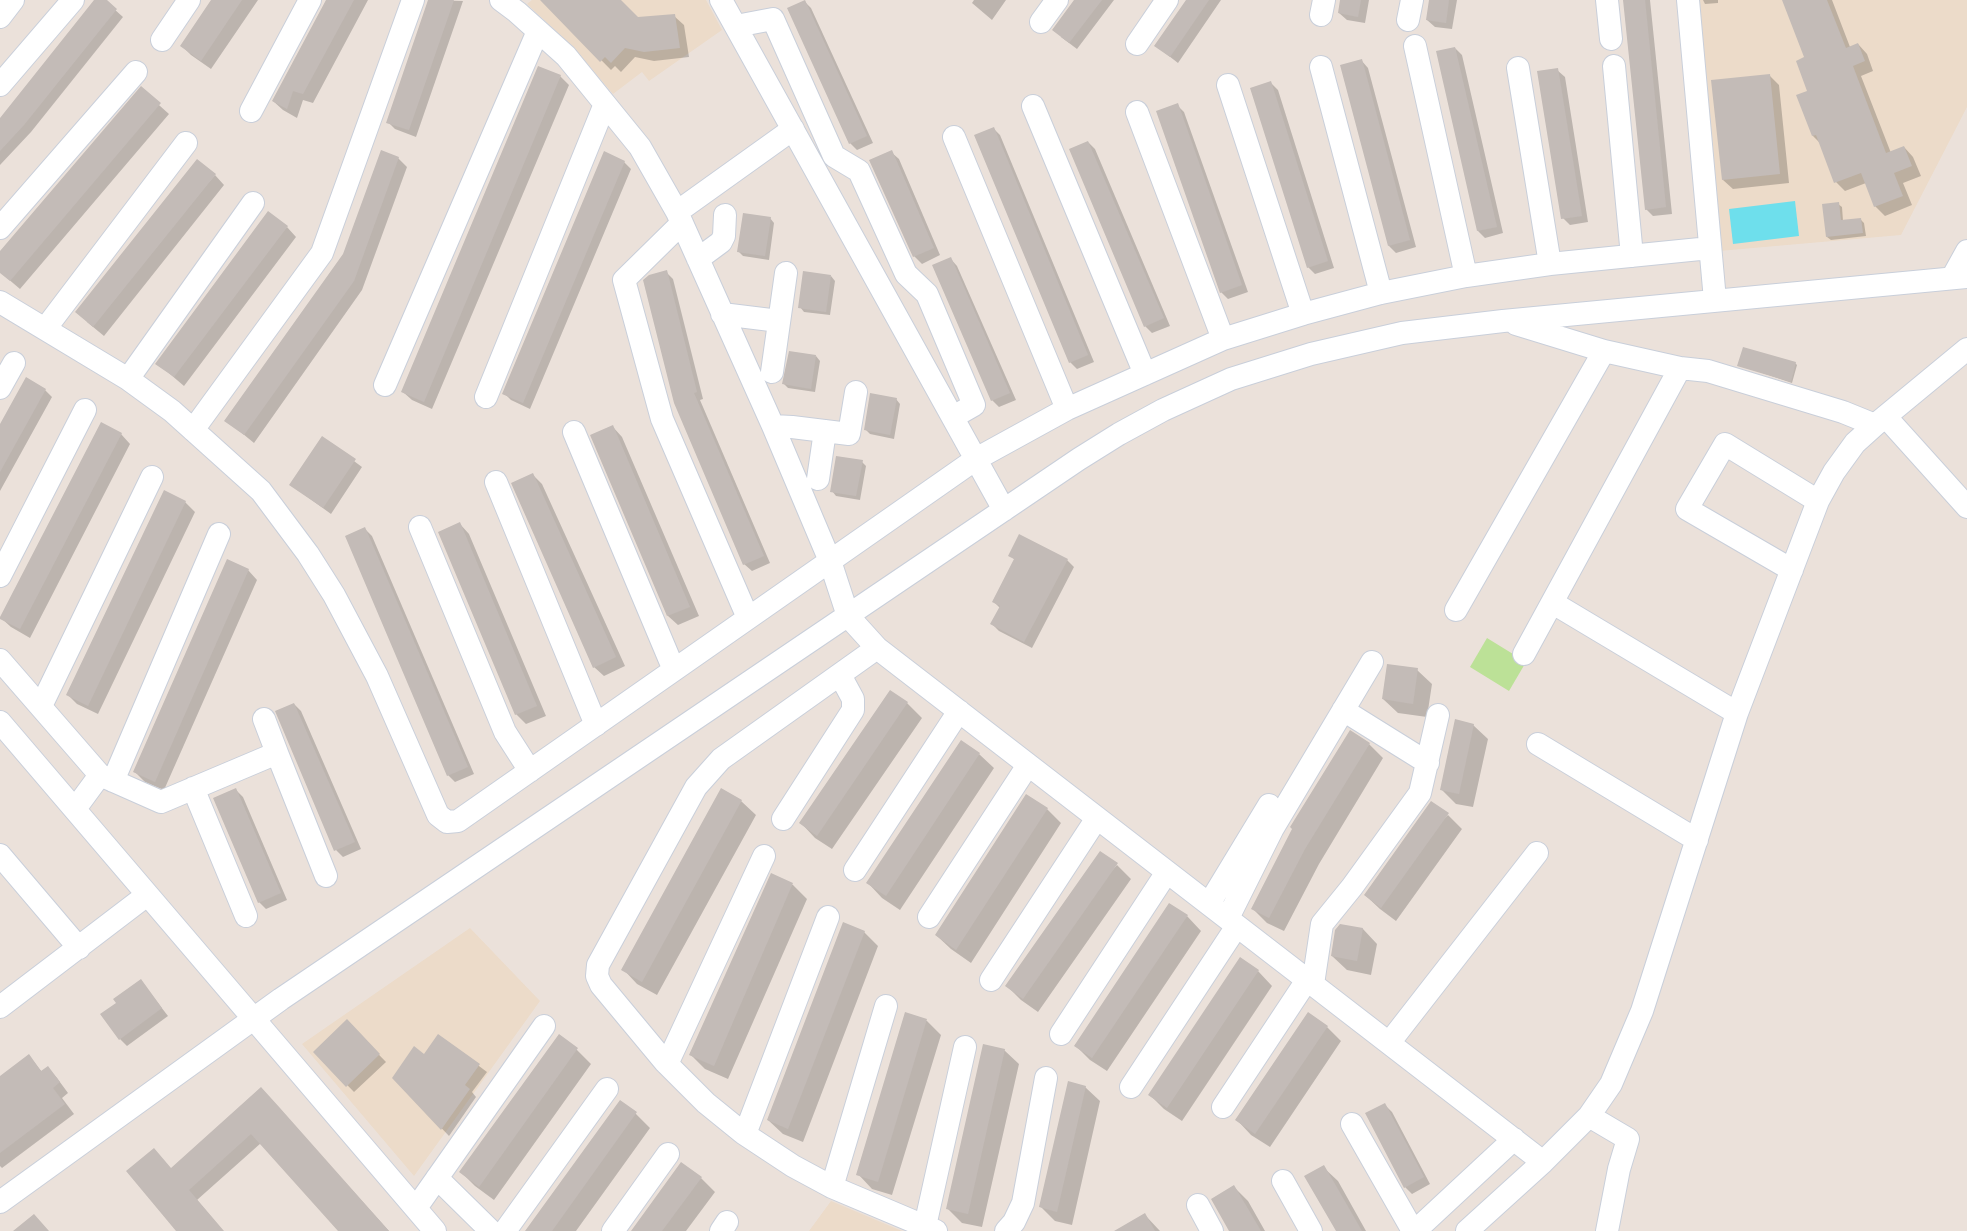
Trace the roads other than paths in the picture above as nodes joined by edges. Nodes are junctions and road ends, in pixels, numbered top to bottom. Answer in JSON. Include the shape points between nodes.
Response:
{"nodes":[{"id":1,"x":13,"y":0,"type":"edge"},
{"id":2,"x":73,"y":0,"type":"edge"},
{"id":3,"x":189,"y":0,"type":"edge"},
{"id":4,"x":310,"y":0,"type":"edge"},
{"id":5,"x":413,"y":0,"type":"edge"},
{"id":6,"x":501,"y":0,"type":"edge"},
{"id":7,"x":722,"y":0,"type":"edge"},
{"id":8,"x":1057,"y":0,"type":"edge"},
{"id":9,"x":1167,"y":0,"type":"edge"},
{"id":10,"x":1607,"y":0,"type":"edge"},
{"id":11,"x":1688,"y":0,"type":"edge"},
{"id":12,"x":0,"y":17,"type":"edge"},
{"id":13,"x":1041,"y":22,"type":"dead end"},
{"id":14,"x":736,"y":26,"type":"junction"},
{"id":15,"x":538,"y":31,"type":"junction"},
{"id":16,"x":1611,"y":39,"type":"dead end"},
{"id":17,"x":162,"y":40,"type":"dead end"},
{"id":18,"x":1137,"y":44,"type":"dead end"},
{"id":19,"x":1415,"y":46,"type":"dead end"},
{"id":20,"x":1614,"y":66,"type":"dead end"},
{"id":21,"x":1322,"y":67,"type":"dead end"},
{"id":22,"x":1518,"y":68,"type":"dead end"},
{"id":23,"x":136,"y":72,"type":"dead end"},
{"id":24,"x":0,"y":85,"type":"edge"},
{"id":25,"x":1228,"y":85,"type":"dead end"},
{"id":26,"x":605,"y":104,"type":"junction"},
{"id":27,"x":1033,"y":106,"type":"dead end"},
{"id":28,"x":251,"y":111,"type":"dead end"},
{"id":29,"x":1137,"y":112,"type":"dead end"},
{"id":30,"x":793,"y":129,"type":"junction"},
{"id":31,"x":954,"y":137,"type":"dead end"},
{"id":32,"x":186,"y":144,"type":"dead end"},
{"id":33,"x":253,"y":203,"type":"dead end"},
{"id":34,"x":725,"y":215,"type":"dead end"},
{"id":35,"x":679,"y":217,"type":"junction"},
{"id":36,"x":0,"y":228,"type":"edge"},
{"id":37,"x":1710,"y":248,"type":"junction"},
{"id":38,"x":1967,"y":251,"type":"edge"},
{"id":39,"x":1632,"y":256,"type":"junction"},
{"id":40,"x":698,"y":259,"type":"junction"},
{"id":41,"x":1550,"y":264,"type":"junction"},
{"id":42,"x":786,"y":273,"type":"dead end"},
{"id":43,"x":1466,"y":276,"type":"junction"},
{"id":44,"x":1960,"y":278,"type":"edge"},
{"id":45,"x":1381,"y":293,"type":"junction"},
{"id":46,"x":1715,"y":300,"type":"junction"},
{"id":47,"x":0,"y":302,"type":"edge"},
{"id":48,"x":722,"y":314,"type":"junction"},
{"id":49,"x":1303,"y":314,"type":"junction"},
{"id":50,"x":778,"y":321,"type":"junction"},
{"id":51,"x":1503,"y":321,"type":"junction"},
{"id":52,"x":45,"y":329,"type":"junction"},
{"id":53,"x":1224,"y":339,"type":"junction"},
{"id":54,"x":1967,"y":349,"type":"edge"},
{"id":55,"x":1604,"y":351,"type":"junction"},
{"id":56,"x":14,"y":363,"type":"dead end"},
{"id":57,"x":1680,"y":368,"type":"junction"},
{"id":58,"x":772,"y":372,"type":"dead end"},
{"id":59,"x":1145,"y":374,"type":"junction"},
{"id":60,"x":128,"y":379,"type":"junction"},
{"id":61,"x":385,"y":385,"type":"dead end"},
{"id":62,"x":0,"y":388,"type":"edge"},
{"id":63,"x":856,"y":392,"type":"dead end"},
{"id":64,"x":486,"y":397,"type":"dead end"},
{"id":65,"x":1067,"y":409,"type":"junction"},
{"id":66,"x":85,"y":410,"type":"dead end"},
{"id":67,"x":953,"y":417,"type":"junction"},
{"id":68,"x":1880,"y":421,"type":"junction"},
{"id":69,"x":773,"y":426,"type":"junction"},
{"id":70,"x":193,"y":430,"type":"junction"},
{"id":71,"x":825,"y":431,"type":"junction"},
{"id":72,"x":574,"y":432,"type":"dead end"},
{"id":73,"x":976,"y":459,"type":"junction"},
{"id":74,"x":152,"y":477,"type":"dead end"},
{"id":75,"x":818,"y":478,"type":"dead end"},
{"id":76,"x":496,"y":482,"type":"dead end"},
{"id":77,"x":1818,"y":501,"type":"junction"},
{"id":78,"x":1967,"y":507,"type":"edge"},
{"id":79,"x":1004,"y":510,"type":"junction"},
{"id":80,"x":420,"y":527,"type":"dead end"},
{"id":81,"x":219,"y":534,"type":"dead end"},
{"id":82,"x":830,"y":561,"type":"junction"},
{"id":83,"x":1792,"y":570,"type":"junction"},
{"id":84,"x":0,"y":576,"type":"edge"},
{"id":85,"x":1553,"y":603,"type":"junction"},
{"id":86,"x":1456,"y":610,"type":"dead end"},
{"id":87,"x":848,"y":616,"type":"junction"},
{"id":88,"x":748,"y":618,"type":"junction"},
{"id":89,"x":877,"y":648,"type":"junction"},
{"id":90,"x":1524,"y":654,"type":"dead end"},
{"id":91,"x":0,"y":660,"type":"edge"},
{"id":92,"x":1372,"y":662,"type":"dead end"},
{"id":93,"x":674,"y":670,"type":"junction"},
{"id":94,"x":840,"y":675,"type":"junction"},
{"id":95,"x":40,"y":706,"type":"junction"},
{"id":96,"x":1343,"y":710,"type":"junction"},
{"id":97,"x":958,"y":711,"type":"junction"},
{"id":98,"x":1737,"y":713,"type":"junction"},
{"id":99,"x":1438,"y":715,"type":"dead end"},
{"id":100,"x":264,"y":718,"type":"dead end"},
{"id":101,"x":0,"y":722,"type":"edge"},
{"id":102,"x":596,"y":725,"type":"junction"},
{"id":103,"x":1310,"y":738,"type":"dead end"},
{"id":104,"x":1538,"y":744,"type":"dead end"},
{"id":105,"x":277,"y":753,"type":"junction"},
{"id":106,"x":1428,"y":763,"type":"junction"},
{"id":107,"x":1028,"y":765,"type":"junction"},
{"id":108,"x":530,"y":771,"type":"junction"},
{"id":109,"x":107,"y":778,"type":"junction"},
{"id":110,"x":193,"y":788,"type":"junction"},
{"id":111,"x":75,"y":809,"type":"junction"},
{"id":112,"x":1097,"y":818,"type":"junction"},
{"id":113,"x":783,"y":819,"type":"dead end"},
{"id":114,"x":1697,"y":840,"type":"junction"},
{"id":115,"x":1537,"y":853,"type":"dead end"},
{"id":116,"x":0,"y":855,"type":"edge"},
{"id":117,"x":764,"y":856,"type":"dead end"},
{"id":118,"x":855,"y":870,"type":"dead end"},
{"id":119,"x":1167,"y":872,"type":"junction"},
{"id":120,"x":326,"y":876,"type":"dead end"},
{"id":121,"x":147,"y":895,"type":"junction"},
{"id":122,"x":1209,"y":904,"type":"junction"},
{"id":123,"x":246,"y":916,"type":"dead end"},
{"id":124,"x":828,"y":917,"type":"dead end"},
{"id":125,"x":929,"y":917,"type":"dead end"},
{"id":126,"x":1232,"y":922,"type":"junction"},
{"id":127,"x":79,"y":948,"type":"junction"},
{"id":128,"x":991,"y":980,"type":"dead end"},
{"id":129,"x":1310,"y":982,"type":"junction"},
{"id":130,"x":886,"y":1006,"type":"dead end"},
{"id":131,"x":0,"y":1007,"type":"edge"},
{"id":132,"x":252,"y":1018,"type":"junction"},
{"id":133,"x":544,"y":1026,"type":"dead end"},
{"id":134,"x":1061,"y":1034,"type":"dead end"},
{"id":135,"x":1389,"y":1043,"type":"junction"},
{"id":136,"x":965,"y":1047,"type":"dead end"},
{"id":137,"x":668,"y":1064,"type":"junction"},
{"id":138,"x":1046,"y":1078,"type":"dead end"},
{"id":139,"x":1131,"y":1087,"type":"dead end"},
{"id":140,"x":607,"y":1089,"type":"dead end"},
{"id":141,"x":1223,"y":1107,"type":"dead end"},
{"id":142,"x":1589,"y":1116,"type":"junction"},
{"id":143,"x":1352,"y":1124,"type":"dead end"},
{"id":144,"x":745,"y":1134,"type":"junction"},
{"id":145,"x":1514,"y":1139,"type":"junction"},
{"id":146,"x":668,"y":1154,"type":"dead end"},
{"id":147,"x":1543,"y":1162,"type":"junction"},
{"id":148,"x":437,"y":1178,"type":"junction"},
{"id":149,"x":1284,"y":1181,"type":"dead end"},
{"id":150,"x":832,"y":1186,"type":"junction"},
{"id":151,"x":0,"y":1202,"type":"edge"},
{"id":152,"x":1198,"y":1205,"type":"dead end"},
{"id":153,"x":416,"y":1208,"type":"junction"},
{"id":154,"x":930,"y":1229,"type":"edge"},
{"id":155,"x":435,"y":1231,"type":"edge"},
{"id":156,"x":491,"y":1231,"type":"edge"},
{"id":157,"x":505,"y":1231,"type":"edge"},
{"id":158,"x":613,"y":1231,"type":"edge"},
{"id":159,"x":1006,"y":1231,"type":"edge"},
{"id":160,"x":1212,"y":1231,"type":"edge"},
{"id":161,"x":1311,"y":1231,"type":"edge"},
{"id":162,"x":1414,"y":1231,"type":"edge"},
{"id":163,"x":1467,"y":1231,"type":"edge"},
{"id":164,"x":1607,"y":1231,"type":"edge"}],
"edges":[{"from":1,"to":12,"type":"street"},
{"from":2,"to":24,"type":"street"},
{"from":3,"to":17,"type":"street"},
{"from":4,"to":28,"type":"street"},
{"from":5,"to":70,"type":"street","via":[[322,253]]},
{"from":6,"to":15,"type":"street"},
{"from":7,"to":14,"type":"street"},
{"from":8,"to":13,"type":"street"},
{"from":9,"to":18,"type":"street"},
{"from":10,"to":16,"type":"street"},
{"from":11,"to":37,"type":"street"},
{"from":14,"to":30,"type":"street"},
{"from":14,"to":67,"type":"street","via":[[773,19],[834,156],[859,171],[906,274],[927,294],[974,405]]},
{"from":15,"to":26,"type":"street","via":[[566,56]]},
{"from":15,"to":61,"type":"street"},
{"from":19,"to":43,"type":"street"},
{"from":20,"to":39,"type":"street"},
{"from":21,"to":45,"type":"street"},
{"from":22,"to":41,"type":"street"},
{"from":23,"to":36,"type":"street"},
{"from":25,"to":49,"type":"street"},
{"from":26,"to":35,"type":"street","via":[[640,147]]},
{"from":26,"to":64,"type":"street"},
{"from":27,"to":59,"type":"street"},
{"from":29,"to":53,"type":"street"},
{"from":30,"to":35,"type":"street"},
{"from":30,"to":67,"type":"street"},
{"from":31,"to":65,"type":"street"},
{"from":32,"to":52,"type":"street"},
{"from":33,"to":60,"type":"street"},
{"from":34,"to":40,"type":"street","via":[[721,242]]},
{"from":35,"to":40,"type":"street"},
{"from":35,"to":88,"type":"street","via":[[624,280],[662,419]]},
{"from":37,"to":39,"type":"street"},
{"from":37,"to":46,"type":"street"},
{"from":38,"to":44,"type":"street"},
{"from":39,"to":41,"type":"street"},
{"from":40,"to":48,"type":"street"},
{"from":41,"to":43,"type":"street"},
{"from":42,"to":50,"type":"street"},
{"from":43,"to":45,"type":"street"},
{"from":44,"to":46,"type":"street"},
{"from":45,"to":49,"type":"street"},
{"from":46,"to":51,"type":"street"},
{"from":47,"to":52,"type":"street"},
{"from":48,"to":50,"type":"street"},
{"from":48,"to":69,"type":"street"},
{"from":49,"to":53,"type":"street"},
{"from":50,"to":58,"type":"street"},
{"from":51,"to":55,"type":"street"},
{"from":51,"to":79,"type":"street","via":[[1402,333],[1311,354],[1232,379],[1119,434]]},
{"from":52,"to":60,"type":"street"},
{"from":53,"to":59,"type":"street"},
{"from":54,"to":68,"type":"street"},
{"from":55,"to":57,"type":"street"},
{"from":55,"to":86,"type":"street"},
{"from":56,"to":62,"type":"street"},
{"from":57,"to":68,"type":"street","via":[[1708,371]]},
{"from":57,"to":85,"type":"street"},
{"from":59,"to":65,"type":"street"},
{"from":60,"to":70,"type":"street"},
{"from":63,"to":71,"type":"street","via":[[849,434]]},
{"from":65,"to":73,"type":"street"},
{"from":66,"to":84,"type":"street"},
{"from":67,"to":73,"type":"street"},
{"from":68,"to":77,"type":"street","via":[[1855,443]]},
{"from":68,"to":78,"type":"street"},
{"from":69,"to":71,"type":"street"},
{"from":69,"to":82,"type":"street"},
{"from":70,"to":108,"type":"street","via":[[261,491],[330,588],[377,676],[438,815],[447,822],[458,821]]},
{"from":71,"to":75,"type":"street"},
{"from":72,"to":93,"type":"street"},
{"from":73,"to":79,"type":"street"},
{"from":73,"to":82,"type":"street"},
{"from":74,"to":95,"type":"street"},
{"from":76,"to":102,"type":"street"},
{"from":77,"to":83,"type":"street"},
{"from":77,"to":83,"type":"street","via":[[1725,444],[1687,509]]},
{"from":79,"to":87,"type":"street"},
{"from":80,"to":108,"type":"street","via":[[505,732]]},
{"from":81,"to":109,"type":"street"},
{"from":82,"to":87,"type":"street"},
{"from":82,"to":88,"type":"street"},
{"from":83,"to":98,"type":"street"},
{"from":85,"to":90,"type":"street"},
{"from":85,"to":98,"type":"street"},
{"from":87,"to":89,"type":"street"},
{"from":87,"to":132,"type":"street"},
{"from":88,"to":93,"type":"street"},
{"from":89,"to":94,"type":"street"},
{"from":89,"to":97,"type":"street"},
{"from":91,"to":95,"type":"street"},
{"from":92,"to":96,"type":"street"},
{"from":93,"to":102,"type":"street"},
{"from":94,"to":113,"type":"street","via":[[853,699],[853,710]]},
{"from":94,"to":137,"type":"street","via":[[721,759],[696,787],[598,965],[601,986]]},
{"from":95,"to":109,"type":"street"},
{"from":96,"to":106,"type":"street"},
{"from":96,"to":126,"type":"street","via":[[1273,828]]},
{"from":97,"to":107,"type":"street"},
{"from":97,"to":118,"type":"street"},
{"from":98,"to":114,"type":"street"},
{"from":99,"to":106,"type":"street"},
{"from":100,"to":105,"type":"street"},
{"from":101,"to":111,"type":"street"},
{"from":102,"to":108,"type":"street"},
{"from":103,"to":122,"type":"street"},
{"from":104,"to":114,"type":"street"},
{"from":105,"to":110,"type":"street"},
{"from":105,"to":120,"type":"street"},
{"from":106,"to":129,"type":"street","via":[[1416,800],[1325,919]]},
{"from":107,"to":112,"type":"street"},
{"from":107,"to":125,"type":"street"},
{"from":109,"to":110,"type":"street","via":[[161,801]]},
{"from":109,"to":111,"type":"street"},
{"from":110,"to":123,"type":"street"},
{"from":111,"to":121,"type":"street"},
{"from":112,"to":119,"type":"street"},
{"from":112,"to":128,"type":"street"},
{"from":114,"to":142,"type":"street","via":[[1642,1011],[1611,1084]]},
{"from":115,"to":135,"type":"street"},
{"from":116,"to":127,"type":"street"},
{"from":117,"to":137,"type":"street"},
{"from":119,"to":122,"type":"street"},
{"from":119,"to":134,"type":"street"},
{"from":121,"to":127,"type":"street"},
{"from":121,"to":132,"type":"street"},
{"from":122,"to":126,"type":"street"},
{"from":124,"to":144,"type":"street"},
{"from":126,"to":129,"type":"street"},
{"from":126,"to":139,"type":"street"},
{"from":127,"to":131,"type":"street"},
{"from":129,"to":135,"type":"street"},
{"from":129,"to":141,"type":"street"},
{"from":130,"to":150,"type":"street"},
{"from":132,"to":151,"type":"street"},
{"from":132,"to":153,"type":"street"},
{"from":133,"to":148,"type":"street"},
{"from":135,"to":145,"type":"street"},
{"from":136,"to":154,"type":"street"},
{"from":137,"to":144,"type":"street","via":[[706,1103]]},
{"from":138,"to":159,"type":"street","via":[[1023,1203]]},
{"from":140,"to":157,"type":"street"},
{"from":142,"to":147,"type":"street"},
{"from":142,"to":164,"type":"street","via":[[1628,1139]]},
{"from":143,"to":162,"type":"street"},
{"from":144,"to":150,"type":"street"},
{"from":145,"to":147,"type":"street"},
{"from":145,"to":162,"type":"street"},
{"from":146,"to":158,"type":"street"},
{"from":147,"to":163,"type":"street"},
{"from":148,"to":153,"type":"street"},
{"from":148,"to":156,"type":"street"},
{"from":149,"to":161,"type":"street"},
{"from":150,"to":154,"type":"street"},
{"from":152,"to":160,"type":"street"},
{"from":153,"to":155,"type":"street"}]}
